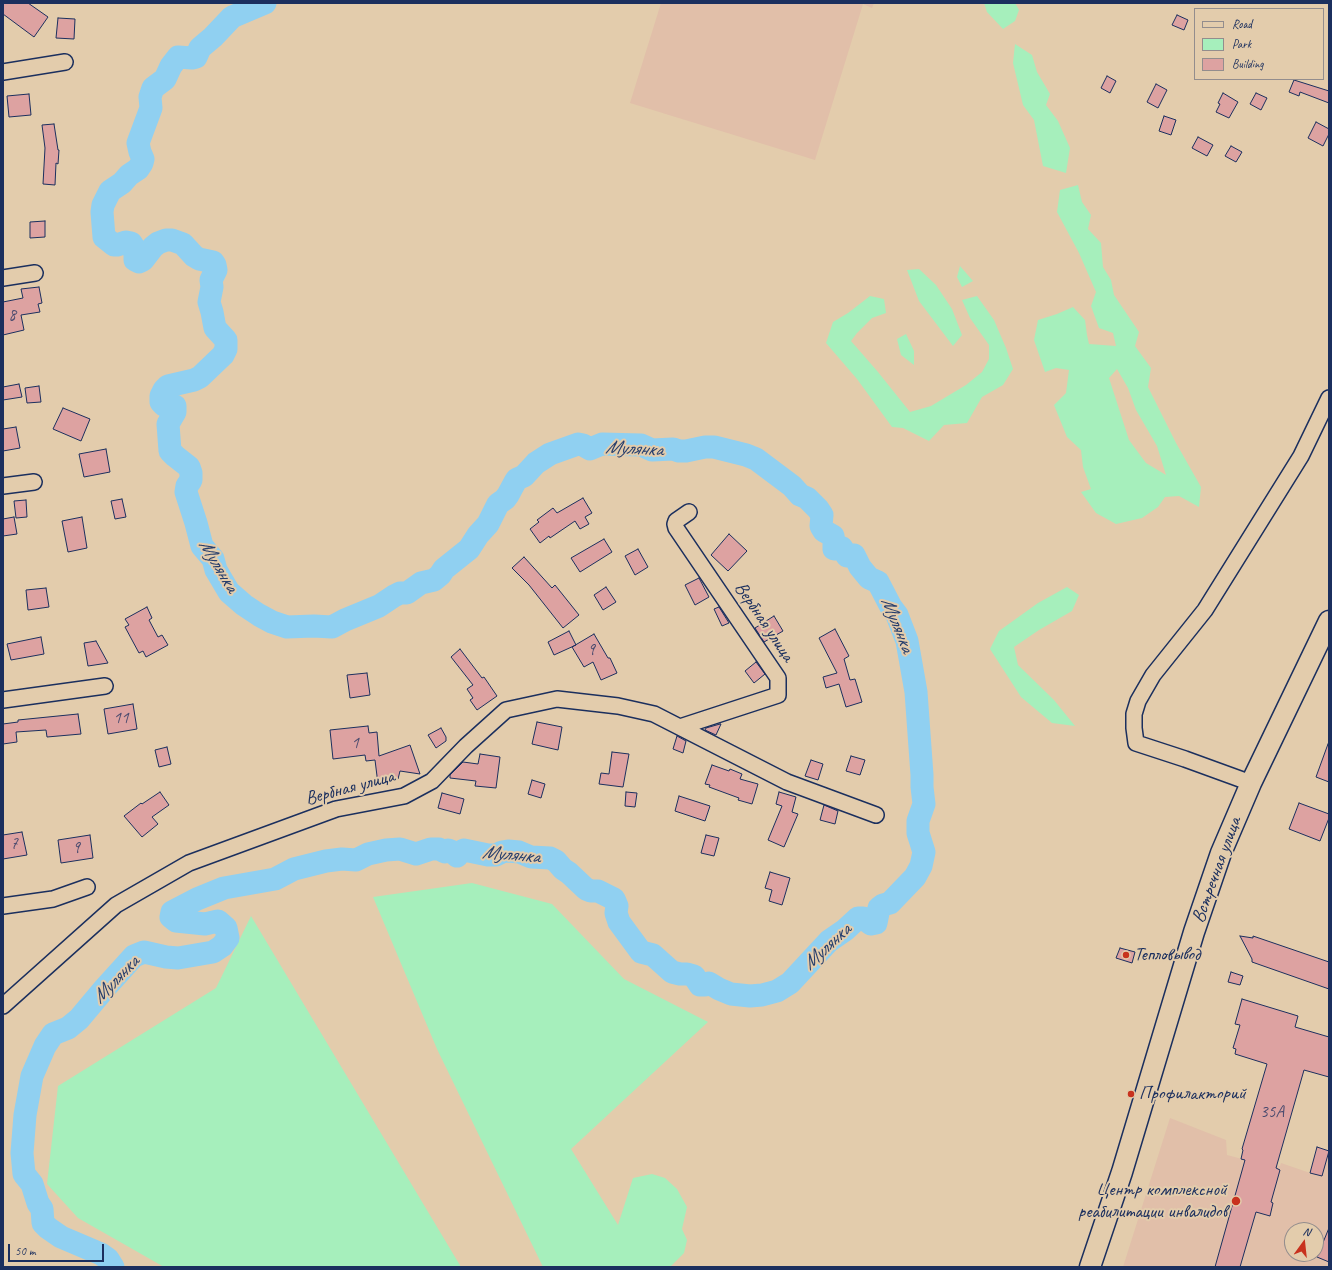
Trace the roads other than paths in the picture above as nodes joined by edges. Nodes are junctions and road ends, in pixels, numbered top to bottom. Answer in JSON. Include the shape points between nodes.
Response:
{"nodes":[{"id":1,"x":65,"y":62,"type":"dead end"},
{"id":2,"x":3,"y":72,"type":"edge"},
{"id":3,"x":35,"y":273,"type":"dead end"},
{"id":4,"x":3,"y":278,"type":"edge"},
{"id":5,"x":1329,"y":398,"type":"edge"},
{"id":6,"x":34,"y":482,"type":"dead end"},
{"id":7,"x":3,"y":486,"type":"edge"},
{"id":8,"x":689,"y":512,"type":"dead end"},
{"id":9,"x":1329,"y":621,"type":"edge"},
{"id":10,"x":105,"y":686,"type":"dead end"},
{"id":11,"x":3,"y":700,"type":"edge"},
{"id":12,"x":680,"y":727,"type":"junction"},
{"id":13,"x":1251,"y":783,"type":"junction"},
{"id":14,"x":876,"y":815,"type":"dead end"},
{"id":15,"x":87,"y":887,"type":"dead end"},
{"id":16,"x":3,"y":906,"type":"edge"},
{"id":17,"x":3,"y":1006,"type":"edge"},
{"id":18,"x":1090,"y":1267,"type":"edge"}],
"edges":[{"from":1,"to":2,"type":"street"},
{"from":3,"to":4,"type":"street"},
{"from":5,"to":13,"type":"street","via":[[1302,456],[1205,610],[1153,675],[1138,701],[1134,714],[1136,743]]},
{"from":6,"to":7,"type":"street"},
{"from":8,"to":12,"type":"street","name":"Вербная улица","via":[[676,521],[676,528],[778,678],[778,695]]},
{"from":9,"to":13,"type":"main road","name":"Встречная улица"},
{"from":10,"to":11,"type":"street"},
{"from":12,"to":14,"type":"street","name":"Вербная улица","via":[[787,782]]},
{"from":12,"to":17,"type":"street","name":"Вербная улица","via":[[654,714],[618,706],[557,699],[506,710],[432,781],[404,796],[336,809],[190,864],[116,905]]},
{"from":13,"to":18,"type":"main road","name":"Встречная улица","via":[[1221,853],[1203,907],[1122,1172]]},
{"from":15,"to":16,"type":"street","via":[[53,899]]}]}
